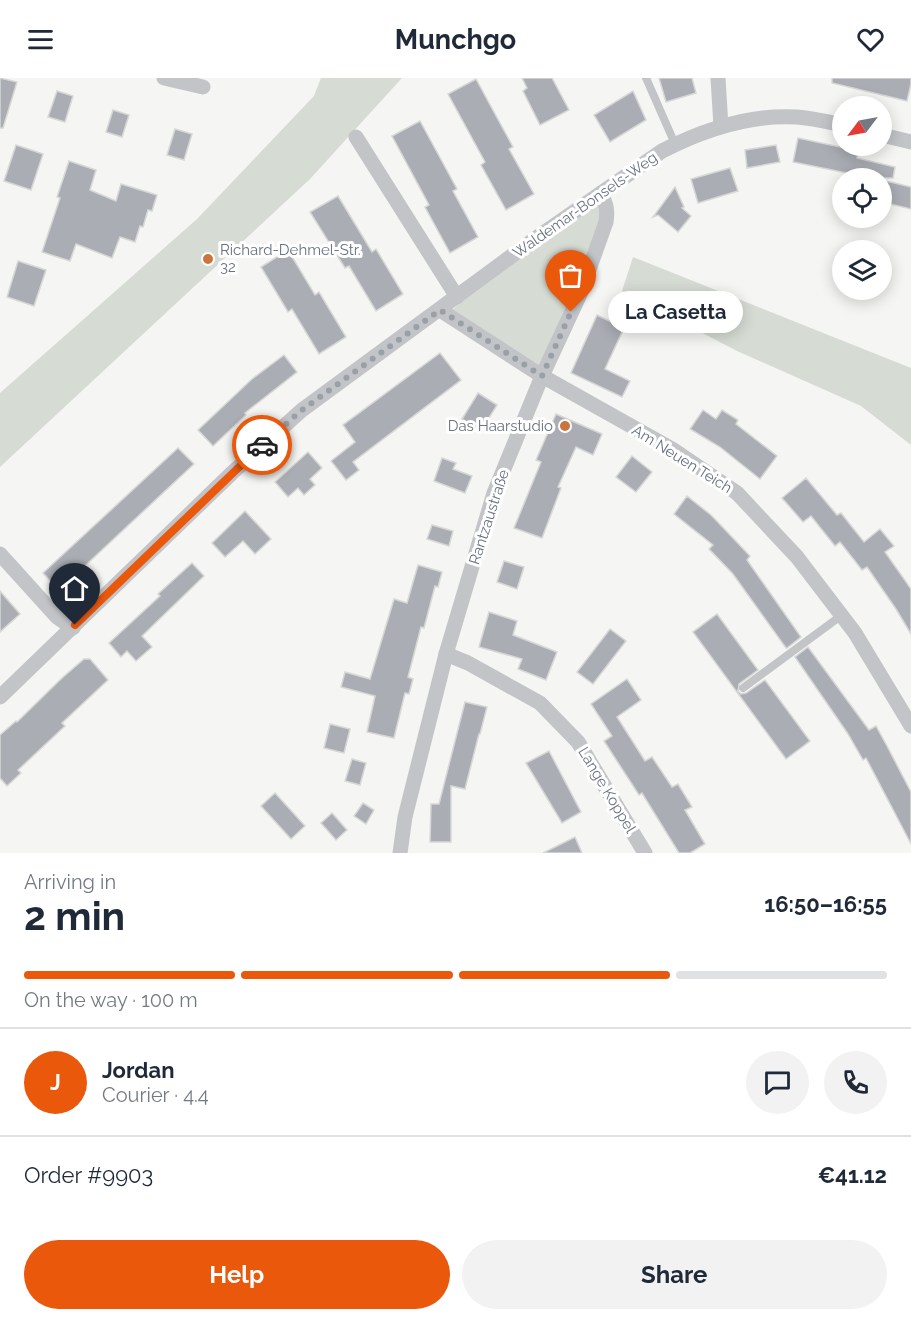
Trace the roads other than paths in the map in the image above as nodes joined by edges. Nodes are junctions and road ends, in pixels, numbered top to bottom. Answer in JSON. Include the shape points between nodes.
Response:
{"nodes":[{"id":1,"x":164,"y":78,"type":"edge"},
{"id":2,"x":646,"y":78,"type":"edge"},
{"id":3,"x":718,"y":78,"type":"edge"},
{"id":4,"x":203,"y":87,"type":"dead end"},
{"id":5,"x":832,"y":123,"type":"edge"},
{"id":6,"x":721,"y":127,"type":"junction"},
{"id":7,"x":356,"y":137,"type":"dead end"},
{"id":8,"x":892,"y":137,"type":"edge"},
{"id":9,"x":911,"y":142,"type":"edge"},
{"id":10,"x":675,"y":144,"type":"junction"},
{"id":11,"x":601,"y":193,"type":"junction"},
{"id":12,"x":457,"y":297,"type":"junction"},
{"id":13,"x":440,"y":310,"type":"junction"},
{"id":14,"x":542,"y":376,"type":"junction"},
{"id":15,"x":0,"y":554,"type":"edge"},
{"id":16,"x":842,"y":615,"type":"junction"},
{"id":17,"x":73,"y":628,"type":"junction"},
{"id":18,"x":446,"y":654,"type":"junction"},
{"id":19,"x":743,"y":688,"type":"dead end"},
{"id":20,"x":0,"y":698,"type":"edge"},
{"id":21,"x":911,"y":726,"type":"edge"},
{"id":22,"x":400,"y":853,"type":"edge"},
{"id":23,"x":645,"y":853,"type":"edge"}],
"edges":[{"from":1,"to":4,"type":"street"},
{"from":2,"to":10,"type":"lane"},
{"from":3,"to":6,"type":"street"},
{"from":5,"to":6,"type":"street","name":"Waldemar-Bonsels-Weg","via":[[779,117]]},
{"from":6,"to":10,"type":"street","name":"Waldemar-Bonsels-Weg"},
{"from":7,"to":12,"type":"street"},
{"from":8,"to":9,"type":"street"},
{"from":10,"to":11,"type":"street","name":"Waldemar-Bonsels-Weg"},
{"from":11,"to":12,"type":"street","name":"Waldemar-Bonsels-Weg"},
{"from":11,"to":14,"type":"street","name":"Rantzaustraße","via":[[608,213],[606,222]]},
{"from":12,"to":13,"type":"street","name":"Waldemar-Bonsels-Weg"},
{"from":13,"to":14,"type":"street","name":"Am Neuen Teich"},
{"from":13,"to":17,"type":"street","name":"Waldemar-Bonsels-Weg","via":[[295,416]]},
{"from":14,"to":16,"type":"street","name":"Am Neuen Teich","via":[[672,449],[737,493],[797,557]]},
{"from":14,"to":18,"type":"street","name":"Rantzaustraße","via":[[494,493]]},
{"from":15,"to":17,"type":"street"},
{"from":16,"to":19,"type":"lane"},
{"from":16,"to":21,"type":"street","name":"Am Neuen Teich"},
{"from":17,"to":20,"type":"street","name":"Waldemar-Bonsels-Weg"},
{"from":18,"to":22,"type":"street","name":"Rantzaustraße","via":[[405,817]]},
{"from":18,"to":23,"type":"street","name":"Lange Koppel","via":[[540,703],[578,742]]}]}
